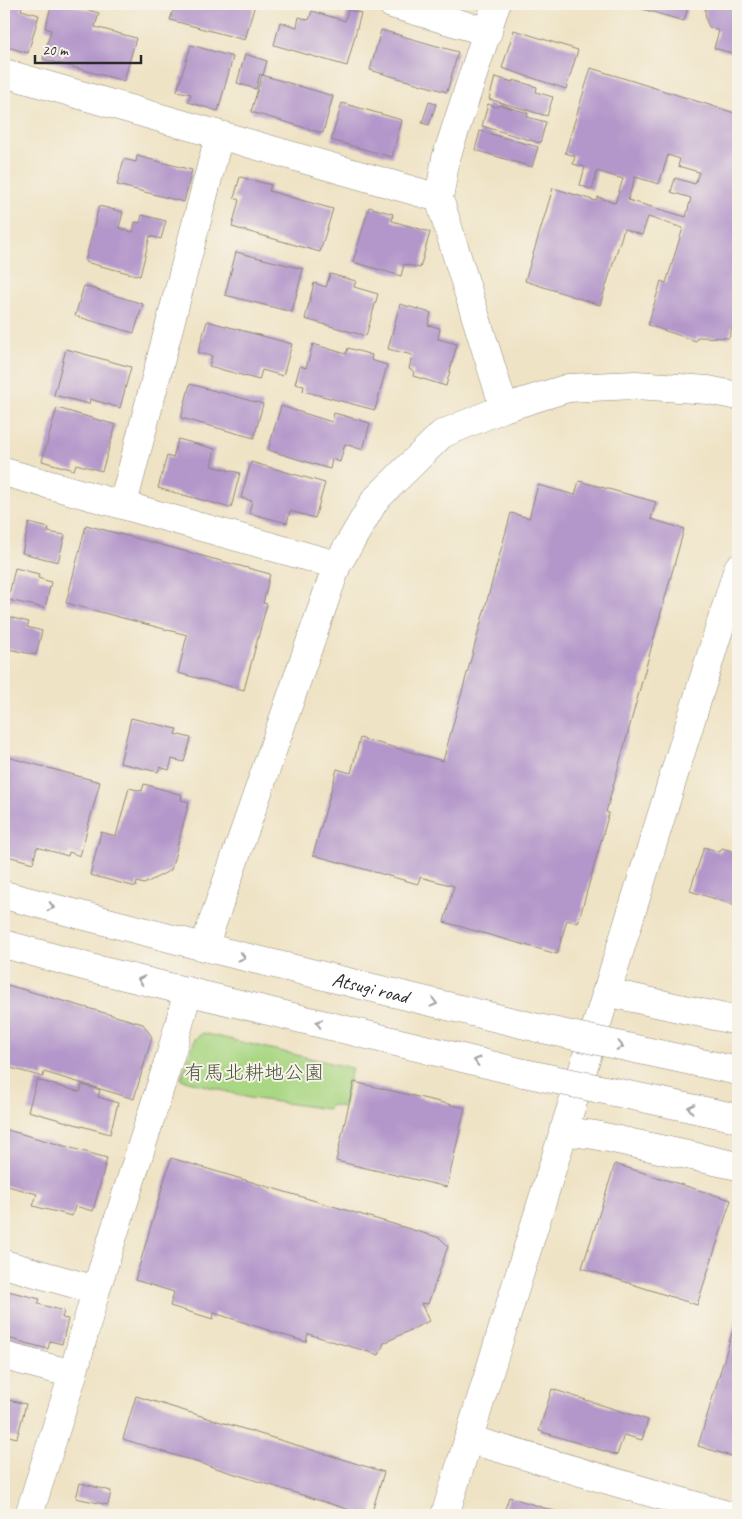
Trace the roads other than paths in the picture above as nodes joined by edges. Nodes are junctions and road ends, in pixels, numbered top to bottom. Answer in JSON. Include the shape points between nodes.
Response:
{"nodes":[{"id":1,"x":392,"y":4,"type":"edge"},
{"id":2,"x":496,"y":4,"type":"edge"},
{"id":3,"x":488,"y":32,"type":"junction"},
{"id":4,"x":4,"y":73,"type":"edge"},
{"id":5,"x":219,"y":136,"type":"junction"},
{"id":6,"x":439,"y":198,"type":"junction"},
{"id":7,"x":738,"y":396,"type":"edge"},
{"id":8,"x":504,"y":408,"type":"junction"},
{"id":9,"x":4,"y":472,"type":"edge"},
{"id":10,"x":123,"y":504,"type":"junction"},
{"id":11,"x":337,"y":565,"type":"junction"},
{"id":12,"x":738,"y":568,"type":"edge"},
{"id":13,"x":4,"y":894,"type":"edge"},
{"id":14,"x":4,"y":944,"type":"edge"},
{"id":15,"x":204,"y":948,"type":"junction"},
{"id":16,"x":188,"y":992,"type":"junction"},
{"id":17,"x":606,"y":992,"type":"junction"},
{"id":18,"x":738,"y":1021,"type":"edge"},
{"id":19,"x":738,"y":1071,"type":"edge"},
{"id":20,"x":738,"y":1118,"type":"edge"},
{"id":21,"x":563,"y":1131,"type":"junction"},
{"id":22,"x":738,"y":1166,"type":"edge"},
{"id":23,"x":4,"y":1264,"type":"edge"},
{"id":24,"x":96,"y":1290,"type":"junction"},
{"id":25,"x":4,"y":1356,"type":"edge"},
{"id":26,"x":73,"y":1374,"type":"junction"},
{"id":27,"x":468,"y":1439,"type":"junction"},
{"id":28,"x":29,"y":1515,"type":"edge"},
{"id":29,"x":445,"y":1515,"type":"edge"},
{"id":30,"x":726,"y":1515,"type":"edge"}],
"edges":[{"from":1,"to":3,"type":"main road"},
{"from":2,"to":3,"type":"main road"},
{"from":3,"to":6,"type":"main road","via":[[446,158]]},
{"from":4,"to":5,"type":"main road"},
{"from":5,"to":6,"type":"main road"},
{"from":5,"to":10,"type":"main road"},
{"from":6,"to":8,"type":"main road"},
{"from":7,"to":8,"type":"main road","via":[[708,390],[636,385],[568,388]]},
{"from":8,"to":11,"type":"main road","via":[[442,434],[375,500]]},
{"from":9,"to":10,"type":"main road"},
{"from":10,"to":11,"type":"main road"},
{"from":11,"to":15,"type":"main road"},
{"from":12,"to":17,"type":"main road"},
{"from":13,"to":15,"type":"main road","name":"Atsugi road","one_way":true},
{"from":16,"to":14,"type":"main road","one_way":true},
{"from":15,"to":19,"type":"main road","name":"Atsugi road","one_way":true,"bridge":true,"via":[[538,1028]]},
{"from":20,"to":16,"type":"main road","one_way":true,"bridge":true,"via":[[524,1073]]},
{"from":16,"to":24,"type":"main road"},
{"from":17,"to":18,"type":"main road"},
{"from":17,"to":21,"type":"main road"},
{"from":21,"to":22,"type":"main road"},
{"from":21,"to":27,"type":"main road"},
{"from":23,"to":24,"type":"main road"},
{"from":24,"to":26,"type":"main road"},
{"from":25,"to":26,"type":"main road"},
{"from":26,"to":28,"type":"main road"},
{"from":27,"to":29,"type":"main road"},
{"from":27,"to":30,"type":"main road"}]}
